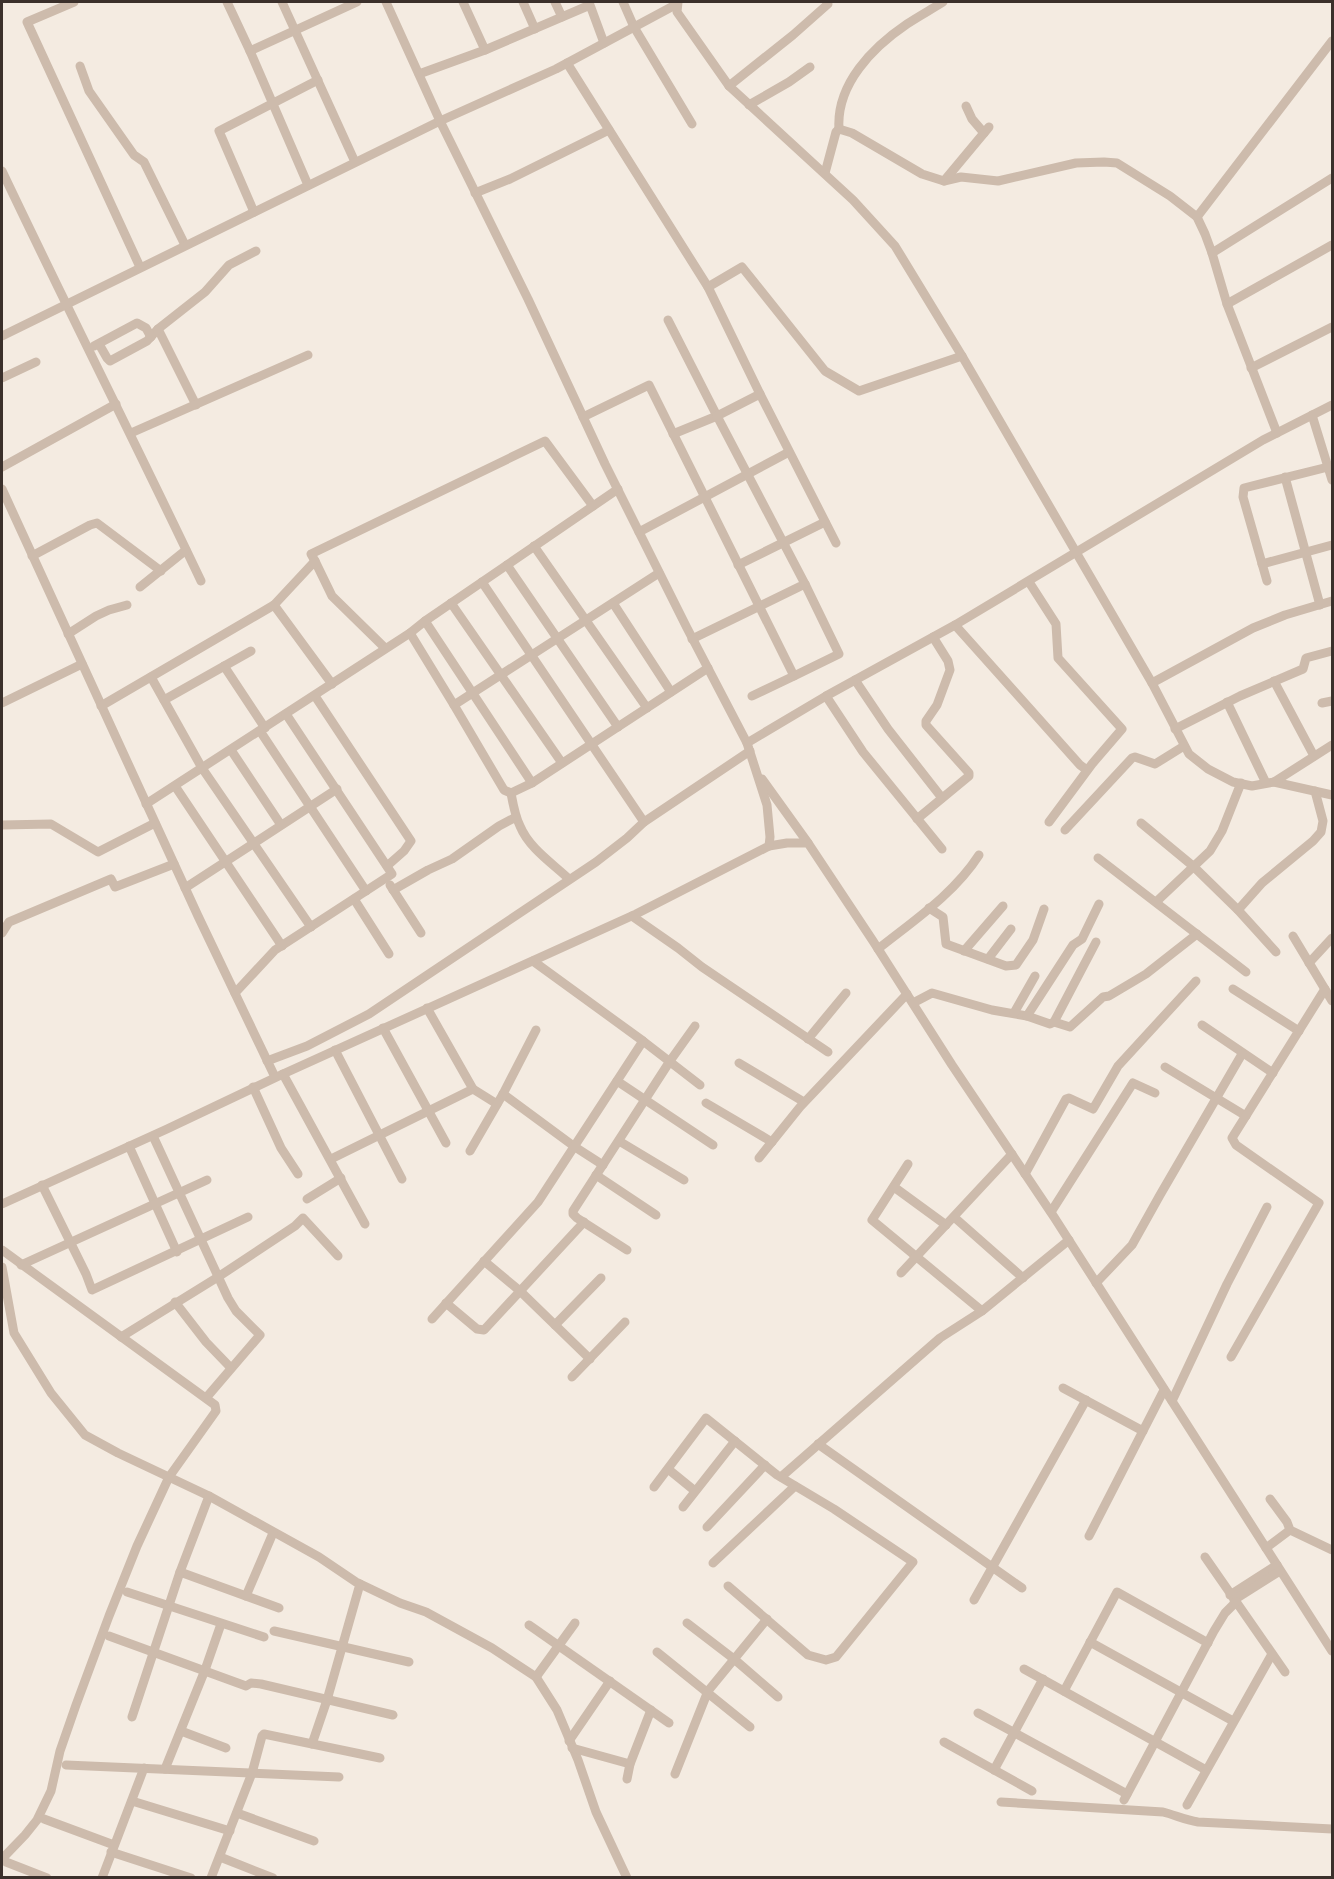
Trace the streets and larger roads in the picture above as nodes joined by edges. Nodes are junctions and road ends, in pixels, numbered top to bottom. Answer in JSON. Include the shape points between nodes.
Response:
{"nodes":[{"id":1,"x":74,"y":2,"type":"edge"},
{"id":2,"x":227,"y":2,"type":"edge"},
{"id":3,"x":282,"y":2,"type":"edge"},
{"id":4,"x":357,"y":2,"type":"edge"},
{"id":5,"x":386,"y":2,"type":"edge"},
{"id":6,"x":463,"y":2,"type":"edge"},
{"id":7,"x":523,"y":2,"type":"edge"},
{"id":8,"x":555,"y":2,"type":"edge"},
{"id":9,"x":623,"y":2,"type":"edge"},
{"id":10,"x":659,"y":2,"type":"edge"},
{"id":11,"x":944,"y":2,"type":"edge"},
{"id":12,"x":589,"y":3,"type":"edge"},
{"id":13,"x":678,"y":3,"type":"edge"},
{"id":14,"x":828,"y":4,"type":"dead end"},
{"id":15,"x":664,"y":11,"type":"junction"},
{"id":16,"x":561,"y":17,"type":"junction"},
{"id":17,"x":634,"y":27,"type":"junction"},
{"id":18,"x":535,"y":28,"type":"junction"},
{"id":19,"x":295,"y":31,"type":"junction"},
{"id":20,"x":1332,"y":41,"type":"edge"},
{"id":21,"x":604,"y":43,"type":"junction"},
{"id":22,"x":485,"y":50,"type":"junction"},
{"id":23,"x":250,"y":51,"type":"junction"},
{"id":24,"x":567,"y":63,"type":"junction"},
{"id":25,"x":80,"y":66,"type":"dead end"},
{"id":26,"x":810,"y":67,"type":"dead end"},
{"id":27,"x":419,"y":74,"type":"junction"},
{"id":28,"x":318,"y":80,"type":"junction"},
{"id":29,"x":729,"y":86,"type":"junction"},
{"id":30,"x":273,"y":103,"type":"junction"},
{"id":31,"x":749,"y":105,"type":"junction"},
{"id":32,"x":966,"y":106,"type":"dead end"},
{"id":33,"x":440,"y":121,"type":"junction"},
{"id":34,"x":692,"y":124,"type":"dead end"},
{"id":35,"x":839,"y":129,"type":"junction"},
{"id":36,"x":609,"y":130,"type":"junction"},
{"id":37,"x":355,"y":162,"type":"junction"},
{"id":38,"x":2,"y":171,"type":"edge"},
{"id":39,"x":825,"y":173,"type":"junction"},
{"id":40,"x":1332,"y":178,"type":"edge"},
{"id":41,"x":944,"y":181,"type":"junction"},
{"id":42,"x":308,"y":185,"type":"junction"},
{"id":43,"x":475,"y":193,"type":"junction"},
{"id":44,"x":254,"y":212,"type":"junction"},
{"id":45,"x":1197,"y":217,"type":"junction"},
{"id":46,"x":185,"y":245,"type":"junction"},
{"id":47,"x":1332,"y":245,"type":"edge"},
{"id":48,"x":256,"y":250,"type":"dead end"},
{"id":49,"x":1212,"y":253,"type":"junction"},
{"id":50,"x":140,"y":267,"type":"junction"},
{"id":51,"x":708,"y":287,"type":"junction"},
{"id":52,"x":65,"y":304,"type":"junction"},
{"id":53,"x":1227,"y":304,"type":"junction"},
{"id":54,"x":668,"y":320,"type":"dead end"},
{"id":55,"x":1332,"y":327,"type":"edge"},
{"id":56,"x":158,"y":329,"type":"junction"},
{"id":57,"x":2,"y":336,"type":"edge"},
{"id":58,"x":151,"y":337,"type":"junction"},
{"id":59,"x":99,"y":344,"type":"junction"},
{"id":60,"x":88,"y":350,"type":"junction"},
{"id":61,"x":308,"y":355,"type":"dead end"},
{"id":62,"x":962,"y":356,"type":"junction"},
{"id":63,"x":36,"y":362,"type":"dead end"},
{"id":64,"x":1251,"y":368,"type":"junction"},
{"id":65,"x":2,"y":378,"type":"edge"},
{"id":66,"x":760,"y":394,"type":"junction"},
{"id":67,"x":116,"y":404,"type":"junction"},
{"id":68,"x":196,"y":405,"type":"junction"},
{"id":69,"x":1332,"y":405,"type":"edge"},
{"id":70,"x":1312,"y":415,"type":"junction"},
{"id":71,"x":717,"y":416,"type":"junction"},
{"id":72,"x":584,"y":417,"type":"junction"},
{"id":73,"x":131,"y":433,"type":"junction"},
{"id":74,"x":1277,"y":433,"type":"junction"},
{"id":75,"x":673,"y":434,"type":"junction"},
{"id":76,"x":789,"y":452,"type":"junction"},
{"id":77,"x":2,"y":467,"type":"edge"},
{"id":78,"x":1328,"y":467,"type":"junction"},
{"id":79,"x":747,"y":474,"type":"junction"},
{"id":80,"x":1285,"y":477,"type":"junction"},
{"id":81,"x":1332,"y":480,"type":"edge"},
{"id":82,"x":2,"y":489,"type":"edge"},
{"id":83,"x":618,"y":489,"type":"junction"},
{"id":84,"x":705,"y":497,"type":"junction"},
{"id":85,"x":593,"y":506,"type":"junction"},
{"id":86,"x":825,"y":522,"type":"junction"},
{"id":87,"x":639,"y":532,"type":"junction"},
{"id":88,"x":783,"y":543,"type":"junction"},
{"id":89,"x":836,"y":543,"type":"dead end"},
{"id":90,"x":1332,"y":545,"type":"edge"},
{"id":91,"x":534,"y":546,"type":"junction"},
{"id":92,"x":186,"y":550,"type":"junction"},
{"id":93,"x":1306,"y":552,"type":"junction"},
{"id":94,"x":1076,"y":554,"type":"junction"},
{"id":95,"x":32,"y":556,"type":"junction"},
{"id":96,"x":315,"y":561,"type":"junction"},
{"id":97,"x":1262,"y":564,"type":"junction"},
{"id":98,"x":507,"y":565,"type":"junction"},
{"id":99,"x":738,"y":565,"type":"junction"},
{"id":100,"x":161,"y":570,"type":"junction"},
{"id":101,"x":660,"y":573,"type":"junction"},
{"id":102,"x":201,"y":581,"type":"dead end"},
{"id":103,"x":1267,"y":581,"type":"dead end"},
{"id":104,"x":482,"y":582,"type":"junction"},
{"id":105,"x":1029,"y":582,"type":"junction"},
{"id":106,"x":805,"y":584,"type":"junction"},
{"id":107,"x":140,"y":587,"type":"dead end"},
{"id":108,"x":1332,"y":602,"type":"edge"},
{"id":109,"x":451,"y":603,"type":"junction"},
{"id":110,"x":613,"y":603,"type":"junction"},
{"id":111,"x":127,"y":605,"type":"dead end"},
{"id":112,"x":274,"y":605,"type":"junction"},
{"id":113,"x":1320,"y":605,"type":"junction"},
{"id":114,"x":759,"y":606,"type":"junction"},
{"id":115,"x":586,"y":620,"type":"junction"},
{"id":116,"x":425,"y":621,"type":"junction"},
{"id":117,"x":955,"y":626,"type":"junction"},
{"id":118,"x":410,"y":633,"type":"junction"},
{"id":119,"x":68,"y":634,"type":"junction"},
{"id":120,"x":933,"y":638,"type":"junction"},
{"id":121,"x":558,"y":639,"type":"junction"},
{"id":122,"x":692,"y":639,"type":"junction"},
{"id":123,"x":385,"y":648,"type":"junction"},
{"id":124,"x":252,"y":651,"type":"dead end"},
{"id":125,"x":1332,"y":651,"type":"edge"},
{"id":126,"x":532,"y":655,"type":"junction"},
{"id":127,"x":82,"y":664,"type":"junction"},
{"id":128,"x":224,"y":666,"type":"junction"},
{"id":129,"x":708,"y":668,"type":"junction"},
{"id":130,"x":501,"y":675,"type":"junction"},
{"id":131,"x":794,"y":676,"type":"junction"},
{"id":132,"x":151,"y":677,"type":"junction"},
{"id":133,"x":855,"y":680,"type":"junction"},
{"id":134,"x":1274,"y":681,"type":"junction"},
{"id":135,"x":1152,"y":683,"type":"junction"},
{"id":136,"x":332,"y":684,"type":"junction"},
{"id":137,"x":671,"y":692,"type":"junction"},
{"id":138,"x":473,"y":693,"type":"junction"},
{"id":139,"x":315,"y":696,"type":"junction"},
{"id":140,"x":752,"y":696,"type":"dead end"},
{"id":141,"x":826,"y":696,"type":"junction"},
{"id":142,"x":164,"y":700,"type":"junction"},
{"id":143,"x":1332,"y":701,"type":"edge"},
{"id":144,"x":1227,"y":702,"type":"junction"},
{"id":145,"x":2,"y":703,"type":"edge"},
{"id":146,"x":1322,"y":704,"type":"dead end"},
{"id":147,"x":454,"y":705,"type":"junction"},
{"id":148,"x":101,"y":706,"type":"junction"},
{"id":149,"x":647,"y":708,"type":"junction"},
{"id":150,"x":286,"y":714,"type":"junction"},
{"id":151,"x":618,"y":727,"type":"junction"},
{"id":152,"x":262,"y":729,"type":"junction"},
{"id":153,"x":1175,"y":729,"type":"junction"},
{"id":154,"x":592,"y":744,"type":"junction"},
{"id":155,"x":1332,"y":745,"type":"edge"},
{"id":156,"x":1184,"y":746,"type":"junction"},
{"id":157,"x":749,"y":747,"type":"junction"},
{"id":158,"x":231,"y":750,"type":"junction"},
{"id":159,"x":1314,"y":756,"type":"junction"},
{"id":160,"x":562,"y":763,"type":"junction"},
{"id":161,"x":202,"y":768,"type":"junction"},
{"id":162,"x":1087,"y":770,"type":"junction"},
{"id":163,"x":758,"y":772,"type":"junction"},
{"id":164,"x":1270,"y":782,"type":"junction"},
{"id":165,"x":532,"y":783,"type":"junction"},
{"id":166,"x":1242,"y":783,"type":"junction"},
{"id":167,"x":175,"y":786,"type":"junction"},
{"id":168,"x":337,"y":789,"type":"junction"},
{"id":169,"x":1315,"y":791,"type":"junction"},
{"id":170,"x":511,"y":793,"type":"junction"},
{"id":171,"x":1332,"y":795,"type":"edge"},
{"id":172,"x":942,"y":798,"type":"junction"},
{"id":173,"x":146,"y":804,"type":"junction"},
{"id":174,"x":310,"y":807,"type":"junction"},
{"id":175,"x":516,"y":817,"type":"junction"},
{"id":176,"x":917,"y":819,"type":"junction"},
{"id":177,"x":644,"y":822,"type":"junction"},
{"id":178,"x":1049,"y":822,"type":"dead end"},
{"id":179,"x":155,"y":823,"type":"junction"},
{"id":180,"x":1141,"y":823,"type":"dead end"},
{"id":181,"x":2,"y":825,"type":"edge"},
{"id":182,"x":281,"y":825,"type":"junction"},
{"id":183,"x":1065,"y":831,"type":"dead end"},
{"id":184,"x":808,"y":843,"type":"junction"},
{"id":185,"x":253,"y":844,"type":"junction"},
{"id":186,"x":769,"y":846,"type":"junction"},
{"id":187,"x":942,"y":849,"type":"dead end"},
{"id":188,"x":979,"y":855,"type":"dead end"},
{"id":189,"x":1098,"y":858,"type":"dead end"},
{"id":190,"x":225,"y":862,"type":"junction"},
{"id":191,"x":174,"y":864,"type":"junction"},
{"id":192,"x":387,"y":866,"type":"junction"},
{"id":193,"x":1193,"y":866,"type":"junction"},
{"id":194,"x":386,"y":878,"type":"junction"},
{"id":195,"x":569,"y":879,"type":"junction"},
{"id":196,"x":185,"y":888,"type":"junction"},
{"id":197,"x":393,"y":890,"type":"junction"},
{"id":198,"x":366,"y":891,"type":"junction"},
{"id":199,"x":354,"y":899,"type":"junction"},
{"id":200,"x":1156,"y":902,"type":"junction"},
{"id":201,"x":1099,"y":904,"type":"dead end"},
{"id":202,"x":1003,"y":906,"type":"dead end"},
{"id":203,"x":929,"y":908,"type":"junction"},
{"id":204,"x":1044,"y":909,"type":"dead end"},
{"id":205,"x":1239,"y":910,"type":"junction"},
{"id":206,"x":632,"y":916,"type":"junction"},
{"id":207,"x":311,"y":927,"type":"junction"},
{"id":208,"x":1011,"y":929,"type":"dead end"},
{"id":209,"x":2,"y":933,"type":"edge"},
{"id":210,"x":421,"y":933,"type":"dead end"},
{"id":211,"x":1197,"y":934,"type":"junction"},
{"id":212,"x":1293,"y":936,"type":"dead end"},
{"id":213,"x":1332,"y":938,"type":"edge"},
{"id":214,"x":1096,"y":942,"type":"dead end"},
{"id":215,"x":282,"y":946,"type":"junction"},
{"id":216,"x":878,"y":949,"type":"junction"},
{"id":217,"x":964,"y":951,"type":"junction"},
{"id":218,"x":1276,"y":952,"type":"dead end"},
{"id":219,"x":389,"y":954,"type":"dead end"},
{"id":220,"x":988,"y":959,"type":"junction"},
{"id":221,"x":533,"y":961,"type":"junction"},
{"id":222,"x":1309,"y":963,"type":"junction"},
{"id":223,"x":1246,"y":972,"type":"dead end"},
{"id":224,"x":1035,"y":976,"type":"dead end"},
{"id":225,"x":1196,"y":981,"type":"dead end"},
{"id":226,"x":1233,"y":989,"type":"dead end"},
{"id":227,"x":1325,"y":989,"type":"junction"},
{"id":228,"x":235,"y":993,"type":"junction"},
{"id":229,"x":846,"y":993,"type":"dead end"},
{"id":230,"x":907,"y":994,"type":"junction"},
{"id":231,"x":1332,"y":1001,"type":"edge"},
{"id":232,"x":913,"y":1003,"type":"junction"},
{"id":233,"x":427,"y":1008,"type":"junction"},
{"id":234,"x":1014,"y":1013,"type":"junction"},
{"id":235,"x":1027,"y":1016,"type":"junction"},
{"id":236,"x":1054,"y":1022,"type":"junction"},
{"id":237,"x":1202,"y":1025,"type":"dead end"},
{"id":238,"x":695,"y":1026,"type":"dead end"},
{"id":239,"x":384,"y":1028,"type":"junction"},
{"id":240,"x":536,"y":1030,"type":"dead end"},
{"id":241,"x":1299,"y":1031,"type":"junction"},
{"id":242,"x":808,"y":1039,"type":"junction"},
{"id":243,"x":643,"y":1041,"type":"junction"},
{"id":244,"x":335,"y":1050,"type":"junction"},
{"id":245,"x":828,"y":1052,"type":"dead end"},
{"id":246,"x":1242,"y":1054,"type":"junction"},
{"id":247,"x":267,"y":1061,"type":"junction"},
{"id":248,"x":670,"y":1061,"type":"junction"},
{"id":249,"x":739,"y":1063,"type":"dead end"},
{"id":250,"x":1165,"y":1067,"type":"dead end"},
{"id":251,"x":1273,"y":1073,"type":"junction"},
{"id":252,"x":279,"y":1075,"type":"junction"},
{"id":253,"x":617,"y":1081,"type":"junction"},
{"id":254,"x":700,"y":1085,"type":"dead end"},
{"id":255,"x":253,"y":1088,"type":"junction"},
{"id":256,"x":473,"y":1089,"type":"junction"},
{"id":257,"x":1155,"y":1093,"type":"dead end"},
{"id":258,"x":503,"y":1094,"type":"junction"},
{"id":259,"x":1215,"y":1098,"type":"junction"},
{"id":260,"x":645,"y":1100,"type":"junction"},
{"id":261,"x":804,"y":1102,"type":"junction"},
{"id":262,"x":706,"y":1103,"type":"dead end"},
{"id":263,"x":497,"y":1104,"type":"junction"},
{"id":264,"x":429,"y":1111,"type":"junction"},
{"id":265,"x":1246,"y":1116,"type":"junction"},
{"id":266,"x":379,"y":1135,"type":"junction"},
{"id":267,"x":153,"y":1136,"type":"junction"},
{"id":268,"x":618,"y":1141,"type":"junction"},
{"id":269,"x":772,"y":1142,"type":"junction"},
{"id":270,"x":446,"y":1143,"type":"dead end"},
{"id":271,"x":713,"y":1145,"type":"dead end"},
{"id":272,"x":129,"y":1146,"type":"junction"},
{"id":273,"x":575,"y":1147,"type":"junction"},
{"id":274,"x":470,"y":1151,"type":"dead end"},
{"id":275,"x":1012,"y":1154,"type":"junction"},
{"id":276,"x":759,"y":1158,"type":"dead end"},
{"id":277,"x":331,"y":1159,"type":"junction"},
{"id":278,"x":908,"y":1164,"type":"dead end"},
{"id":279,"x":603,"y":1165,"type":"junction"},
{"id":280,"x":298,"y":1174,"type":"dead end"},
{"id":281,"x":1025,"y":1174,"type":"junction"},
{"id":282,"x":596,"y":1175,"type":"junction"},
{"id":283,"x":341,"y":1178,"type":"junction"},
{"id":284,"x":402,"y":1179,"type":"dead end"},
{"id":285,"x":207,"y":1180,"type":"dead end"},
{"id":286,"x":684,"y":1180,"type":"dead end"},
{"id":287,"x":42,"y":1185,"type":"junction"},
{"id":288,"x":894,"y":1187,"type":"junction"},
{"id":289,"x":179,"y":1192,"type":"junction"},
{"id":290,"x":307,"y":1199,"type":"dead end"},
{"id":291,"x":155,"y":1203,"type":"junction"},
{"id":292,"x":2,"y":1204,"type":"edge"},
{"id":293,"x":1268,"y":1207,"type":"dead end"},
{"id":294,"x":1051,"y":1212,"type":"junction"},
{"id":295,"x":656,"y":1215,"type":"dead end"},
{"id":296,"x":248,"y":1217,"type":"dead end"},
{"id":297,"x":954,"y":1217,"type":"junction"},
{"id":298,"x":584,"y":1222,"type":"junction"},
{"id":299,"x":365,"y":1224,"type":"dead end"},
{"id":300,"x":946,"y":1225,"type":"junction"},
{"id":301,"x":201,"y":1240,"type":"junction"},
{"id":302,"x":1069,"y":1240,"type":"junction"},
{"id":303,"x":70,"y":1241,"type":"junction"},
{"id":304,"x":2,"y":1250,"type":"edge"},
{"id":305,"x":627,"y":1250,"type":"dead end"},
{"id":306,"x":177,"y":1252,"type":"junction"},
{"id":307,"x":338,"y":1256,"type":"dead end"},
{"id":308,"x":918,"y":1256,"type":"junction"},
{"id":309,"x":484,"y":1261,"type":"junction"},
{"id":310,"x":21,"y":1264,"type":"junction"},
{"id":311,"x":2,"y":1267,"type":"edge"},
{"id":312,"x":901,"y":1273,"type":"dead end"},
{"id":313,"x":218,"y":1277,"type":"junction"},
{"id":314,"x":600,"y":1278,"type":"dead end"},
{"id":315,"x":1023,"y":1278,"type":"junction"},
{"id":316,"x":1096,"y":1283,"type":"junction"},
{"id":317,"x":520,"y":1292,"type":"junction"},
{"id":318,"x":175,"y":1302,"type":"junction"},
{"id":319,"x":446,"y":1303,"type":"junction"},
{"id":320,"x":982,"y":1311,"type":"junction"},
{"id":321,"x":432,"y":1319,"type":"dead end"},
{"id":322,"x":625,"y":1322,"type":"dead end"},
{"id":323,"x":555,"y":1325,"type":"junction"},
{"id":324,"x":121,"y":1336,"type":"junction"},
{"id":325,"x":1231,"y":1357,"type":"dead end"},
{"id":326,"x":590,"y":1359,"type":"junction"},
{"id":327,"x":231,"y":1368,"type":"junction"},
{"id":328,"x":572,"y":1377,"type":"dead end"},
{"id":329,"x":1063,"y":1388,"type":"dead end"},
{"id":330,"x":1164,"y":1390,"type":"junction"},
{"id":331,"x":206,"y":1398,"type":"junction"},
{"id":332,"x":1086,"y":1400,"type":"junction"},
{"id":333,"x":1172,"y":1401,"type":"junction"},
{"id":334,"x":1143,"y":1431,"type":"junction"},
{"id":335,"x":735,"y":1441,"type":"junction"},
{"id":336,"x":818,"y":1443,"type":"junction"},
{"id":337,"x":765,"y":1465,"type":"junction"},
{"id":338,"x":668,"y":1468,"type":"junction"},
{"id":339,"x":169,"y":1477,"type":"junction"},
{"id":340,"x":780,"y":1477,"type":"junction"},
{"id":341,"x":795,"y":1486,"type":"junction"},
{"id":342,"x":654,"y":1487,"type":"dead end"},
{"id":343,"x":695,"y":1491,"type":"junction"},
{"id":344,"x":209,"y":1496,"type":"junction"},
{"id":345,"x":1270,"y":1499,"type":"dead end"},
{"id":346,"x":683,"y":1507,"type":"dead end"},
{"id":347,"x":707,"y":1527,"type":"dead end"},
{"id":348,"x":1290,"y":1530,"type":"junction"},
{"id":349,"x":273,"y":1533,"type":"junction"},
{"id":350,"x":1089,"y":1536,"type":"dead end"},
{"id":351,"x":1266,"y":1548,"type":"junction"},
{"id":352,"x":1332,"y":1550,"type":"edge"},
{"id":353,"x":1205,"y":1557,"type":"dead end"},
{"id":354,"x":713,"y":1563,"type":"dead end"},
{"id":355,"x":993,"y":1568,"type":"junction"},
{"id":356,"x":1278,"y":1568,"type":"junction"},
{"id":357,"x":180,"y":1572,"type":"junction"},
{"id":358,"x":360,"y":1584,"type":"junction"},
{"id":359,"x":728,"y":1586,"type":"dead end"},
{"id":360,"x":1022,"y":1588,"type":"dead end"},
{"id":361,"x":127,"y":1592,"type":"dead end"},
{"id":362,"x":246,"y":1596,"type":"junction"},
{"id":363,"x":1233,"y":1599,"type":"junction"},
{"id":364,"x":974,"y":1600,"type":"dead end"},
{"id":365,"x":168,"y":1606,"type":"junction"},
{"id":366,"x":279,"y":1608,"type":"dead end"},
{"id":367,"x":767,"y":1619,"type":"junction"},
{"id":368,"x":575,"y":1623,"type":"dead end"},
{"id":369,"x":687,"y":1623,"type":"dead end"},
{"id":370,"x":221,"y":1624,"type":"junction"},
{"id":371,"x":529,"y":1624,"type":"dead end"},
{"id":372,"x":274,"y":1631,"type":"dead end"},
{"id":373,"x":109,"y":1636,"type":"dead end"},
{"id":374,"x":264,"y":1637,"type":"dead end"},
{"id":375,"x":1090,"y":1642,"type":"junction"},
{"id":376,"x":1208,"y":1642,"type":"junction"},
{"id":377,"x":559,"y":1645,"type":"junction"},
{"id":378,"x":342,"y":1647,"type":"junction"},
{"id":379,"x":1332,"y":1651,"type":"edge"},
{"id":380,"x":153,"y":1652,"type":"junction"},
{"id":381,"x":657,"y":1652,"type":"dead end"},
{"id":382,"x":1272,"y":1654,"type":"junction"},
{"id":383,"x":734,"y":1659,"type":"junction"},
{"id":384,"x":409,"y":1662,"type":"dead end"},
{"id":385,"x":1024,"y":1669,"type":"dead end"},
{"id":386,"x":205,"y":1670,"type":"junction"},
{"id":387,"x":1285,"y":1672,"type":"dead end"},
{"id":388,"x":536,"y":1677,"type":"junction"},
{"id":389,"x":1043,"y":1680,"type":"junction"},
{"id":390,"x":610,"y":1681,"type":"junction"},
{"id":391,"x":708,"y":1691,"type":"junction"},
{"id":392,"x":1064,"y":1691,"type":"junction"},
{"id":393,"x":1182,"y":1692,"type":"junction"},
{"id":394,"x":778,"y":1697,"type":"dead end"},
{"id":395,"x":327,"y":1700,"type":"junction"},
{"id":396,"x":651,"y":1710,"type":"junction"},
{"id":397,"x":978,"y":1713,"type":"dead end"},
{"id":398,"x":393,"y":1715,"type":"dead end"},
{"id":399,"x":132,"y":1717,"type":"dead end"},
{"id":400,"x":1233,"y":1721,"type":"junction"},
{"id":401,"x":669,"y":1723,"type":"dead end"},
{"id":402,"x":750,"y":1727,"type":"dead end"},
{"id":403,"x":181,"y":1731,"type":"junction"},
{"id":404,"x":1014,"y":1733,"type":"junction"},
{"id":405,"x":944,"y":1742,"type":"dead end"},
{"id":406,"x":1155,"y":1743,"type":"junction"},
{"id":407,"x":312,"y":1744,"type":"junction"},
{"id":408,"x":571,"y":1744,"type":"junction"},
{"id":409,"x":225,"y":1748,"type":"dead end"},
{"id":410,"x":380,"y":1758,"type":"dead end"},
{"id":411,"x":630,"y":1764,"type":"junction"},
{"id":412,"x":66,"y":1765,"type":"dead end"},
{"id":413,"x":144,"y":1768,"type":"junction"},
{"id":414,"x":165,"y":1769,"type":"junction"},
{"id":415,"x":994,"y":1770,"type":"junction"},
{"id":416,"x":1206,"y":1770,"type":"junction"},
{"id":417,"x":252,"y":1773,"type":"junction"},
{"id":418,"x":675,"y":1774,"type":"dead end"},
{"id":419,"x":339,"y":1778,"type":"dead end"},
{"id":420,"x":627,"y":1779,"type":"dead end"},
{"id":421,"x":1032,"y":1791,"type":"dead end"},
{"id":422,"x":132,"y":1801,"type":"junction"},
{"id":423,"x":1001,"y":1802,"type":"dead end"},
{"id":424,"x":1187,"y":1805,"type":"dead end"},
{"id":425,"x":237,"y":1813,"type":"junction"},
{"id":426,"x":44,"y":1819,"type":"dead end"},
{"id":427,"x":1332,"y":1829,"type":"edge"},
{"id":428,"x":230,"y":1831,"type":"junction"},
{"id":429,"x":314,"y":1841,"type":"dead end"},
{"id":430,"x":113,"y":1849,"type":"junction"},
{"id":431,"x":220,"y":1857,"type":"junction"},
{"id":432,"x":4,"y":1860,"type":"edge"},
{"id":433,"x":47,"y":1878,"type":"edge"},
{"id":434,"x":102,"y":1878,"type":"edge"},
{"id":435,"x":190,"y":1878,"type":"edge"},
{"id":436,"x":211,"y":1878,"type":"edge"},
{"id":437,"x":273,"y":1878,"type":"edge"},
{"id":438,"x":627,"y":1878,"type":"edge"}],
"edges":[{"from":1,"to":50,"type":"street","via":[[27,22]]},
{"from":2,"to":23,"type":"street"},
{"from":3,"to":19,"type":"street"},
{"from":4,"to":19,"type":"street"},
{"from":5,"to":27,"type":"street"},
{"from":6,"to":22,"type":"street"},
{"from":7,"to":18,"type":"street"},
{"from":8,"to":16,"type":"street"},
{"from":9,"to":17,"type":"street"},
{"from":10,"to":15,"type":"street"},
{"from":11,"to":35,"type":"street","via":[[906,25],[857,70],[846,89]]},
{"from":12,"to":16,"type":"street"},
{"from":12,"to":21,"type":"street"},
{"from":13,"to":15,"type":"street"},
{"from":13,"to":29,"type":"street","via":[[677,12]]},
{"from":14,"to":29,"type":"street"},
{"from":15,"to":17,"type":"street"},
{"from":16,"to":18,"type":"street"},
{"from":17,"to":21,"type":"street"},
{"from":17,"to":34,"type":"street"},
{"from":18,"to":22,"type":"street"},
{"from":19,"to":23,"type":"street"},
{"from":19,"to":28,"type":"street"},
{"from":20,"to":45,"type":"street"},
{"from":21,"to":24,"type":"street"},
{"from":22,"to":27,"type":"street"},
{"from":23,"to":30,"type":"street"},
{"from":24,"to":33,"type":"street"},
{"from":24,"to":36,"type":"street"},
{"from":25,"to":46,"type":"street","via":[[88,91],[134,155],[144,162]]},
{"from":26,"to":31,"type":"street"},
{"from":27,"to":33,"type":"street"},
{"from":28,"to":30,"type":"street"},
{"from":28,"to":37,"type":"street"},
{"from":29,"to":31,"type":"street"},
{"from":30,"to":42,"type":"street"},
{"from":30,"to":44,"type":"street","via":[[219,131]]},
{"from":31,"to":39,"type":"street"},
{"from":32,"to":41,"type":"street","via":[[972,119],[987,130]]},
{"from":33,"to":37,"type":"street"},
{"from":33,"to":43,"type":"street"},
{"from":35,"to":39,"type":"street"},
{"from":35,"to":41,"type":"street","via":[[922,174]]},
{"from":36,"to":43,"type":"street"},
{"from":36,"to":51,"type":"street"},
{"from":37,"to":42,"type":"street"},
{"from":38,"to":52,"type":"street"},
{"from":39,"to":62,"type":"street","via":[[894,246]]},
{"from":40,"to":49,"type":"street"},
{"from":41,"to":45,"type":"street","via":[[961,177],[998,181],[1076,163],[1117,163]]},
{"from":42,"to":44,"type":"street"},
{"from":43,"to":72,"type":"street"},
{"from":44,"to":46,"type":"street"},
{"from":45,"to":49,"type":"street"},
{"from":46,"to":50,"type":"street"},
{"from":47,"to":53,"type":"street"},
{"from":48,"to":56,"type":"street","via":[[229,265],[199,298]]},
{"from":49,"to":53,"type":"street"},
{"from":50,"to":52,"type":"street"},
{"from":51,"to":62,"type":"street","via":[[742,267],[825,371],[859,391]]},
{"from":51,"to":66,"type":"street"},
{"from":52,"to":57,"type":"street"},
{"from":52,"to":60,"type":"street"},
{"from":53,"to":64,"type":"street"},
{"from":54,"to":71,"type":"street"},
{"from":55,"to":64,"type":"street"},
{"from":56,"to":58,"type":"street"},
{"from":56,"to":68,"type":"street"},
{"from":58,"to":59,"type":"street","via":[[137,323]]},
{"from":58,"to":59,"type":"street","via":[[113,360],[107,358]]},
{"from":59,"to":60,"type":"street"},
{"from":60,"to":67,"type":"street"},
{"from":61,"to":68,"type":"street"},
{"from":62,"to":94,"type":"street"},
{"from":63,"to":65,"type":"street"},
{"from":64,"to":74,"type":"street"},
{"from":66,"to":71,"type":"street"},
{"from":66,"to":76,"type":"street"},
{"from":67,"to":73,"type":"street"},
{"from":67,"to":77,"type":"street"},
{"from":68,"to":73,"type":"street"},
{"from":69,"to":70,"type":"street"},
{"from":70,"to":74,"type":"street"},
{"from":70,"to":78,"type":"street"},
{"from":71,"to":75,"type":"street"},
{"from":71,"to":79,"type":"street"},
{"from":72,"to":75,"type":"street","via":[[649,385]]},
{"from":72,"to":83,"type":"street"},
{"from":73,"to":92,"type":"street"},
{"from":74,"to":94,"type":"street"},
{"from":75,"to":84,"type":"street"},
{"from":76,"to":79,"type":"street"},
{"from":76,"to":86,"type":"street"},
{"from":78,"to":80,"type":"street"},
{"from":78,"to":81,"type":"street"},
{"from":79,"to":84,"type":"street"},
{"from":79,"to":88,"type":"street"},
{"from":80,"to":93,"type":"street"},
{"from":80,"to":97,"type":"street","via":[[1248,486],[1243,491]]},
{"from":82,"to":95,"type":"street"},
{"from":83,"to":85,"type":"street"},
{"from":83,"to":87,"type":"street"},
{"from":84,"to":87,"type":"street"},
{"from":84,"to":99,"type":"street"},
{"from":85,"to":91,"type":"street"},
{"from":85,"to":96,"type":"street","via":[[545,441],[311,554]]},
{"from":86,"to":88,"type":"street"},
{"from":86,"to":89,"type":"street"},
{"from":87,"to":101,"type":"street"},
{"from":88,"to":99,"type":"street"},
{"from":88,"to":106,"type":"street"},
{"from":90,"to":93,"type":"street"},
{"from":91,"to":98,"type":"street"},
{"from":91,"to":115,"type":"street"},
{"from":92,"to":100,"type":"street"},
{"from":92,"to":102,"type":"street"},
{"from":93,"to":97,"type":"street"},
{"from":93,"to":113,"type":"street"},
{"from":94,"to":105,"type":"street"},
{"from":94,"to":135,"type":"street"},
{"from":95,"to":100,"type":"street","via":[[97,523]]},
{"from":95,"to":119,"type":"street"},
{"from":96,"to":112,"type":"street"},
{"from":96,"to":123,"type":"street","via":[[332,596]]},
{"from":97,"to":103,"type":"street"},
{"from":98,"to":104,"type":"street"},
{"from":98,"to":121,"type":"street"},
{"from":99,"to":114,"type":"street"},
{"from":100,"to":107,"type":"street"},
{"from":101,"to":110,"type":"street"},
{"from":101,"to":122,"type":"street"},
{"from":104,"to":109,"type":"street"},
{"from":104,"to":126,"type":"street"},
{"from":105,"to":117,"type":"street"},
{"from":105,"to":162,"type":"street","via":[[1056,624],[1058,658],[1122,729]]},
{"from":106,"to":114,"type":"street"},
{"from":106,"to":131,"type":"street","via":[[839,654]]},
{"from":108,"to":113,"type":"street"},
{"from":109,"to":116,"type":"street"},
{"from":109,"to":130,"type":"street"},
{"from":110,"to":115,"type":"street"},
{"from":110,"to":137,"type":"street"},
{"from":111,"to":119,"type":"street","via":[[96,616]]},
{"from":112,"to":132,"type":"street"},
{"from":112,"to":136,"type":"street"},
{"from":113,"to":135,"type":"street","via":[[1252,628]]},
{"from":114,"to":122,"type":"street"},
{"from":114,"to":131,"type":"street"},
{"from":115,"to":121,"type":"street"},
{"from":115,"to":149,"type":"street"},
{"from":116,"to":118,"type":"street"},
{"from":116,"to":138,"type":"street"},
{"from":117,"to":120,"type":"street"},
{"from":117,"to":162,"type":"street"},
{"from":118,"to":123,"type":"street"},
{"from":118,"to":147,"type":"street"},
{"from":119,"to":127,"type":"street"},
{"from":120,"to":133,"type":"street"},
{"from":120,"to":172,"type":"street","via":[[950,670],[926,725],[969,773]]},
{"from":121,"to":126,"type":"street"},
{"from":121,"to":151,"type":"street"},
{"from":122,"to":129,"type":"street"},
{"from":123,"to":136,"type":"street"},
{"from":124,"to":128,"type":"street"},
{"from":125,"to":134,"type":"street","via":[[1306,658],[1303,669]]},
{"from":126,"to":130,"type":"street"},
{"from":126,"to":154,"type":"street"},
{"from":127,"to":145,"type":"street"},
{"from":127,"to":148,"type":"street"},
{"from":128,"to":142,"type":"street"},
{"from":128,"to":152,"type":"street"},
{"from":129,"to":137,"type":"street"},
{"from":129,"to":157,"type":"street"},
{"from":130,"to":138,"type":"street"},
{"from":130,"to":160,"type":"street"},
{"from":131,"to":140,"type":"street"},
{"from":132,"to":142,"type":"street"},
{"from":132,"to":148,"type":"street"},
{"from":133,"to":141,"type":"street"},
{"from":133,"to":172,"type":"street"},
{"from":134,"to":144,"type":"street"},
{"from":134,"to":159,"type":"street"},
{"from":135,"to":153,"type":"street"},
{"from":136,"to":139,"type":"street"},
{"from":137,"to":149,"type":"street"},
{"from":138,"to":147,"type":"street"},
{"from":138,"to":165,"type":"street"},
{"from":139,"to":150,"type":"street"},
{"from":139,"to":192,"type":"street","via":[[411,841]]},
{"from":141,"to":157,"type":"street"},
{"from":141,"to":176,"type":"street","via":[[863,752]]},
{"from":142,"to":161,"type":"street"},
{"from":143,"to":146,"type":"street"},
{"from":144,"to":153,"type":"street"},
{"from":144,"to":164,"type":"street"},
{"from":147,"to":170,"type":"street","via":[[504,790]]},
{"from":148,"to":173,"type":"street"},
{"from":149,"to":151,"type":"street"},
{"from":150,"to":152,"type":"street"},
{"from":150,"to":168,"type":"street"},
{"from":151,"to":154,"type":"street"},
{"from":152,"to":158,"type":"street"},
{"from":152,"to":174,"type":"street"},
{"from":153,"to":156,"type":"street"},
{"from":154,"to":160,"type":"street"},
{"from":154,"to":177,"type":"street"},
{"from":155,"to":159,"type":"street"},
{"from":156,"to":166,"type":"street","via":[[1208,769]]},
{"from":156,"to":183,"type":"street","via":[[1155,764],[1132,758]]},
{"from":157,"to":163,"type":"street"},
{"from":157,"to":177,"type":"street"},
{"from":158,"to":161,"type":"street"},
{"from":158,"to":182,"type":"street"},
{"from":159,"to":164,"type":"street"},
{"from":160,"to":165,"type":"street"},
{"from":161,"to":167,"type":"street"},
{"from":161,"to":185,"type":"street"},
{"from":162,"to":178,"type":"street"},
{"from":163,"to":184,"type":"street"},
{"from":163,"to":186,"type":"street","via":[[767,805]]},
{"from":164,"to":166,"type":"street","via":[[1252,786]]},
{"from":164,"to":169,"type":"street"},
{"from":165,"to":170,"type":"street"},
{"from":166,"to":193,"type":"street","via":[[1210,852]]},
{"from":167,"to":173,"type":"street"},
{"from":167,"to":190,"type":"street"},
{"from":168,"to":174,"type":"street"},
{"from":168,"to":192,"type":"street"},
{"from":169,"to":171,"type":"street"},
{"from":169,"to":205,"type":"street","via":[[1323,821],[1321,832],[1262,882]]},
{"from":170,"to":175,"type":"street"},
{"from":172,"to":176,"type":"street"},
{"from":173,"to":179,"type":"street"},
{"from":174,"to":182,"type":"street"},
{"from":174,"to":198,"type":"street"},
{"from":175,"to":195,"type":"street","via":[[531,844]]},
{"from":175,"to":197,"type":"street","via":[[452,859]]},
{"from":176,"to":187,"type":"street"},
{"from":177,"to":195,"type":"street"},
{"from":179,"to":181,"type":"street","via":[[98,852],[51,824]]},
{"from":179,"to":191,"type":"street"},
{"from":180,"to":193,"type":"street"},
{"from":182,"to":185,"type":"street"},
{"from":184,"to":186,"type":"street"},
{"from":184,"to":216,"type":"street"},
{"from":185,"to":190,"type":"street"},
{"from":185,"to":207,"type":"street"},
{"from":186,"to":206,"type":"street"},
{"from":188,"to":203,"type":"street","via":[[956,884]]},
{"from":189,"to":200,"type":"street"},
{"from":190,"to":196,"type":"street"},
{"from":190,"to":215,"type":"street"},
{"from":191,"to":196,"type":"street"},
{"from":191,"to":209,"type":"street","via":[[115,887],[111,879],[9,922]]},
{"from":192,"to":194,"type":"street","via":[[392,874]]},
{"from":193,"to":200,"type":"street"},
{"from":193,"to":205,"type":"street"},
{"from":194,"to":197,"type":"street"},
{"from":194,"to":198,"type":"street"},
{"from":195,"to":247,"type":"street","via":[[369,1014]]},
{"from":196,"to":228,"type":"street"},
{"from":197,"to":210,"type":"street"},
{"from":198,"to":199,"type":"street"},
{"from":199,"to":207,"type":"street"},
{"from":199,"to":219,"type":"street"},
{"from":200,"to":211,"type":"street"},
{"from":201,"to":235,"type":"street","via":[[1082,939],[1072,945]]},
{"from":202,"to":217,"type":"street"},
{"from":203,"to":216,"type":"street"},
{"from":203,"to":217,"type":"street","via":[[943,917],[946,944]]},
{"from":204,"to":220,"type":"street","via":[[1033,940],[1016,965],[1006,966]]},
{"from":205,"to":218,"type":"street"},
{"from":206,"to":221,"type":"street"},
{"from":206,"to":242,"type":"street"},
{"from":207,"to":215,"type":"street"},
{"from":208,"to":220,"type":"street"},
{"from":211,"to":223,"type":"street"},
{"from":211,"to":236,"type":"street","via":[[1146,974],[1103,997],[1070,1027]]},
{"from":212,"to":222,"type":"street"},
{"from":213,"to":222,"type":"street"},
{"from":214,"to":236,"type":"street"},
{"from":215,"to":228,"type":"street"},
{"from":216,"to":230,"type":"street"},
{"from":217,"to":220,"type":"street"},
{"from":221,"to":233,"type":"street"},
{"from":221,"to":243,"type":"street"},
{"from":222,"to":227,"type":"street"},
{"from":224,"to":234,"type":"street"},
{"from":225,"to":281,"type":"street","via":[[1118,1066],[1094,1109],[1066,1099]]},
{"from":226,"to":241,"type":"street"},
{"from":227,"to":231,"type":"street"},
{"from":227,"to":241,"type":"street"},
{"from":228,"to":247,"type":"street"},
{"from":229,"to":242,"type":"street"},
{"from":230,"to":232,"type":"street"},
{"from":230,"to":261,"type":"street"},
{"from":232,"to":234,"type":"street","via":[[932,993]]},
{"from":232,"to":275,"type":"street"},
{"from":233,"to":239,"type":"street"},
{"from":233,"to":256,"type":"street"},
{"from":234,"to":235,"type":"street"},
{"from":235,"to":236,"type":"street"},
{"from":237,"to":246,"type":"street"},
{"from":238,"to":248,"type":"street"},
{"from":239,"to":244,"type":"street"},
{"from":239,"to":264,"type":"street"},
{"from":240,"to":258,"type":"street"},
{"from":241,"to":251,"type":"street"},
{"from":242,"to":245,"type":"street"},
{"from":243,"to":248,"type":"street"},
{"from":243,"to":253,"type":"street"},
{"from":244,"to":252,"type":"street"},
{"from":244,"to":266,"type":"street"},
{"from":246,"to":251,"type":"street"},
{"from":246,"to":259,"type":"street"},
{"from":247,"to":252,"type":"street"},
{"from":248,"to":254,"type":"street"},
{"from":248,"to":260,"type":"street"},
{"from":249,"to":261,"type":"street"},
{"from":250,"to":259,"type":"street"},
{"from":251,"to":265,"type":"street"},
{"from":252,"to":255,"type":"street"},
{"from":252,"to":277,"type":"street"},
{"from":253,"to":260,"type":"street"},
{"from":253,"to":273,"type":"street"},
{"from":255,"to":267,"type":"street"},
{"from":255,"to":280,"type":"street","via":[[281,1148]]},
{"from":256,"to":263,"type":"street"},
{"from":256,"to":264,"type":"street"},
{"from":257,"to":294,"type":"street","via":[[1133,1083]]},
{"from":258,"to":263,"type":"street"},
{"from":258,"to":273,"type":"street"},
{"from":259,"to":265,"type":"street"},
{"from":259,"to":316,"type":"street","via":[[1132,1245]]},
{"from":260,"to":268,"type":"street"},
{"from":260,"to":271,"type":"street"},
{"from":261,"to":269,"type":"street"},
{"from":262,"to":269,"type":"street"},
{"from":263,"to":274,"type":"street"},
{"from":264,"to":266,"type":"street"},
{"from":264,"to":270,"type":"street"},
{"from":265,"to":325,"type":"street","via":[[1232,1138],[1236,1145],[1319,1203]]},
{"from":266,"to":277,"type":"street"},
{"from":266,"to":284,"type":"street"},
{"from":267,"to":272,"type":"street"},
{"from":267,"to":289,"type":"street"},
{"from":268,"to":279,"type":"street"},
{"from":268,"to":286,"type":"street"},
{"from":269,"to":276,"type":"street"},
{"from":272,"to":287,"type":"street"},
{"from":272,"to":291,"type":"street"},
{"from":273,"to":279,"type":"street"},
{"from":273,"to":309,"type":"street","via":[[538,1202]]},
{"from":275,"to":281,"type":"street"},
{"from":275,"to":297,"type":"street"},
{"from":277,"to":283,"type":"street"},
{"from":278,"to":288,"type":"street"},
{"from":279,"to":282,"type":"street"},
{"from":281,"to":294,"type":"street"},
{"from":282,"to":295,"type":"street"},
{"from":282,"to":298,"type":"street","via":[[573,1210]]},
{"from":283,"to":290,"type":"street"},
{"from":283,"to":299,"type":"street"},
{"from":285,"to":289,"type":"street"},
{"from":287,"to":292,"type":"street"},
{"from":287,"to":303,"type":"street"},
{"from":288,"to":300,"type":"street"},
{"from":288,"to":308,"type":"street","via":[[872,1220]]},
{"from":289,"to":291,"type":"street"},
{"from":289,"to":301,"type":"street"},
{"from":291,"to":303,"type":"street"},
{"from":291,"to":306,"type":"street"},
{"from":293,"to":333,"type":"street"},
{"from":294,"to":302,"type":"street"},
{"from":296,"to":301,"type":"street"},
{"from":297,"to":300,"type":"street"},
{"from":297,"to":315,"type":"street"},
{"from":298,"to":305,"type":"street"},
{"from":298,"to":317,"type":"street"},
{"from":300,"to":308,"type":"street"},
{"from":301,"to":306,"type":"street"},
{"from":301,"to":313,"type":"street"},
{"from":302,"to":315,"type":"street"},
{"from":302,"to":316,"type":"street"},
{"from":303,"to":306,"type":"street","via":[[92,1290]]},
{"from":303,"to":310,"type":"street"},
{"from":304,"to":310,"type":"street"},
{"from":307,"to":313,"type":"street","via":[[303,1218]]},
{"from":308,"to":312,"type":"street"},
{"from":308,"to":320,"type":"street"},
{"from":309,"to":317,"type":"street"},
{"from":309,"to":319,"type":"street"},
{"from":310,"to":324,"type":"street"},
{"from":311,"to":339,"type":"street","via":[[14,1333],[51,1393],[85,1435]]},
{"from":313,"to":318,"type":"street"},
{"from":313,"to":327,"type":"street","via":[[236,1311],[260,1335]]},
{"from":314,"to":323,"type":"street"},
{"from":315,"to":320,"type":"street"},
{"from":316,"to":330,"type":"street"},
{"from":317,"to":319,"type":"street","via":[[484,1330],[477,1329]]},
{"from":317,"to":323,"type":"street"},
{"from":318,"to":324,"type":"street"},
{"from":318,"to":327,"type":"street"},
{"from":319,"to":321,"type":"street"},
{"from":320,"to":336,"type":"street","via":[[940,1338]]},
{"from":322,"to":326,"type":"street"},
{"from":323,"to":326,"type":"street"},
{"from":324,"to":331,"type":"street"},
{"from":326,"to":328,"type":"street"},
{"from":327,"to":331,"type":"street"},
{"from":329,"to":332,"type":"street"},
{"from":330,"to":333,"type":"street"},
{"from":330,"to":334,"type":"street"},
{"from":331,"to":339,"type":"street","via":[[216,1411]]},
{"from":332,"to":334,"type":"street"},
{"from":332,"to":355,"type":"street"},
{"from":333,"to":351,"type":"street"},
{"from":334,"to":350,"type":"street"},
{"from":335,"to":337,"type":"street"},
{"from":335,"to":338,"type":"street","via":[[706,1418]]},
{"from":335,"to":343,"type":"street"},
{"from":336,"to":340,"type":"street"},
{"from":336,"to":355,"type":"street"},
{"from":337,"to":340,"type":"street"},
{"from":337,"to":347,"type":"street"},
{"from":338,"to":342,"type":"street"},
{"from":338,"to":343,"type":"street"},
{"from":339,"to":344,"type":"street"},
{"from":339,"to":432,"type":"street","via":[[109,1616],[63,1742],[51,1791],[34,1825]]},
{"from":340,"to":341,"type":"street"},
{"from":341,"to":354,"type":"street"},
{"from":341,"to":367,"type":"street","via":[[913,1562],[831,1659],[808,1655]]},
{"from":343,"to":346,"type":"street"},
{"from":344,"to":349,"type":"street"},
{"from":344,"to":357,"type":"street"},
{"from":345,"to":348,"type":"street"},
{"from":348,"to":351,"type":"street"},
{"from":348,"to":352,"type":"street"},
{"from":349,"to":358,"type":"street"},
{"from":349,"to":362,"type":"street"},
{"from":351,"to":356,"type":"street"},
{"from":353,"to":363,"type":"street"},
{"from":355,"to":360,"type":"street"},
{"from":355,"to":364,"type":"street"},
{"from":356,"to":363,"type":"street"},
{"from":356,"to":379,"type":"street"},
{"from":357,"to":362,"type":"street"},
{"from":357,"to":365,"type":"street"},
{"from":358,"to":378,"type":"street"},
{"from":358,"to":388,"type":"street","via":[[426,1612]]},
{"from":359,"to":367,"type":"street"},
{"from":361,"to":365,"type":"street"},
{"from":362,"to":366,"type":"street"},
{"from":363,"to":376,"type":"street"},
{"from":363,"to":382,"type":"street"},
{"from":365,"to":370,"type":"street"},
{"from":365,"to":380,"type":"street"},
{"from":367,"to":383,"type":"street"},
{"from":368,"to":377,"type":"street"},
{"from":369,"to":383,"type":"street"},
{"from":370,"to":374,"type":"street"},
{"from":370,"to":386,"type":"street"},
{"from":371,"to":377,"type":"street"},
{"from":372,"to":378,"type":"street"},
{"from":373,"to":380,"type":"street"},
{"from":375,"to":376,"type":"street","via":[[1117,1592]]},
{"from":375,"to":392,"type":"street"},
{"from":375,"to":393,"type":"street"},
{"from":376,"to":393,"type":"street"},
{"from":377,"to":388,"type":"street"},
{"from":377,"to":390,"type":"street"},
{"from":378,"to":384,"type":"street"},
{"from":378,"to":395,"type":"street"},
{"from":380,"to":386,"type":"street"},
{"from":380,"to":399,"type":"street"},
{"from":381,"to":391,"type":"street"},
{"from":382,"to":387,"type":"street"},
{"from":382,"to":400,"type":"street"},
{"from":383,"to":391,"type":"street"},
{"from":383,"to":394,"type":"street"},
{"from":385,"to":389,"type":"street"},
{"from":386,"to":395,"type":"street","via":[[246,1686],[261,1684]]},
{"from":386,"to":403,"type":"street"},
{"from":388,"to":408,"type":"street"},
{"from":389,"to":392,"type":"street"},
{"from":389,"to":404,"type":"street"},
{"from":390,"to":396,"type":"street"},
{"from":390,"to":408,"type":"street"},
{"from":391,"to":402,"type":"street"},
{"from":391,"to":418,"type":"street"},
{"from":392,"to":406,"type":"street"},
{"from":393,"to":400,"type":"street"},
{"from":393,"to":406,"type":"street"},
{"from":395,"to":398,"type":"street"},
{"from":395,"to":407,"type":"street"},
{"from":396,"to":401,"type":"street"},
{"from":396,"to":411,"type":"street"},
{"from":397,"to":404,"type":"street"},
{"from":400,"to":416,"type":"street"},
{"from":403,"to":409,"type":"street"},
{"from":403,"to":414,"type":"street"},
{"from":404,"to":406,"type":"street","via":[[1126,1797]]},
{"from":404,"to":415,"type":"street"},
{"from":405,"to":415,"type":"street"},
{"from":406,"to":416,"type":"street"},
{"from":407,"to":410,"type":"street"},
{"from":407,"to":417,"type":"street","via":[[264,1734]]},
{"from":408,"to":411,"type":"street"},
{"from":408,"to":438,"type":"street","via":[[596,1812]]},
{"from":411,"to":420,"type":"street"},
{"from":412,"to":413,"type":"street"},
{"from":413,"to":414,"type":"street"},
{"from":413,"to":422,"type":"street"},
{"from":414,"to":417,"type":"street"},
{"from":415,"to":421,"type":"street"},
{"from":416,"to":424,"type":"street"},
{"from":417,"to":419,"type":"street"},
{"from":417,"to":425,"type":"street"},
{"from":422,"to":428,"type":"street"},
{"from":422,"to":430,"type":"street"},
{"from":423,"to":427,"type":"street","via":[[1163,1812],[1198,1822]]},
{"from":425,"to":428,"type":"street"},
{"from":425,"to":429,"type":"street"},
{"from":426,"to":430,"type":"street"},
{"from":428,"to":431,"type":"street"},
{"from":430,"to":434,"type":"street"},
{"from":430,"to":435,"type":"street"},
{"from":431,"to":436,"type":"street"},
{"from":431,"to":437,"type":"street"},
{"from":432,"to":433,"type":"street"}]}
